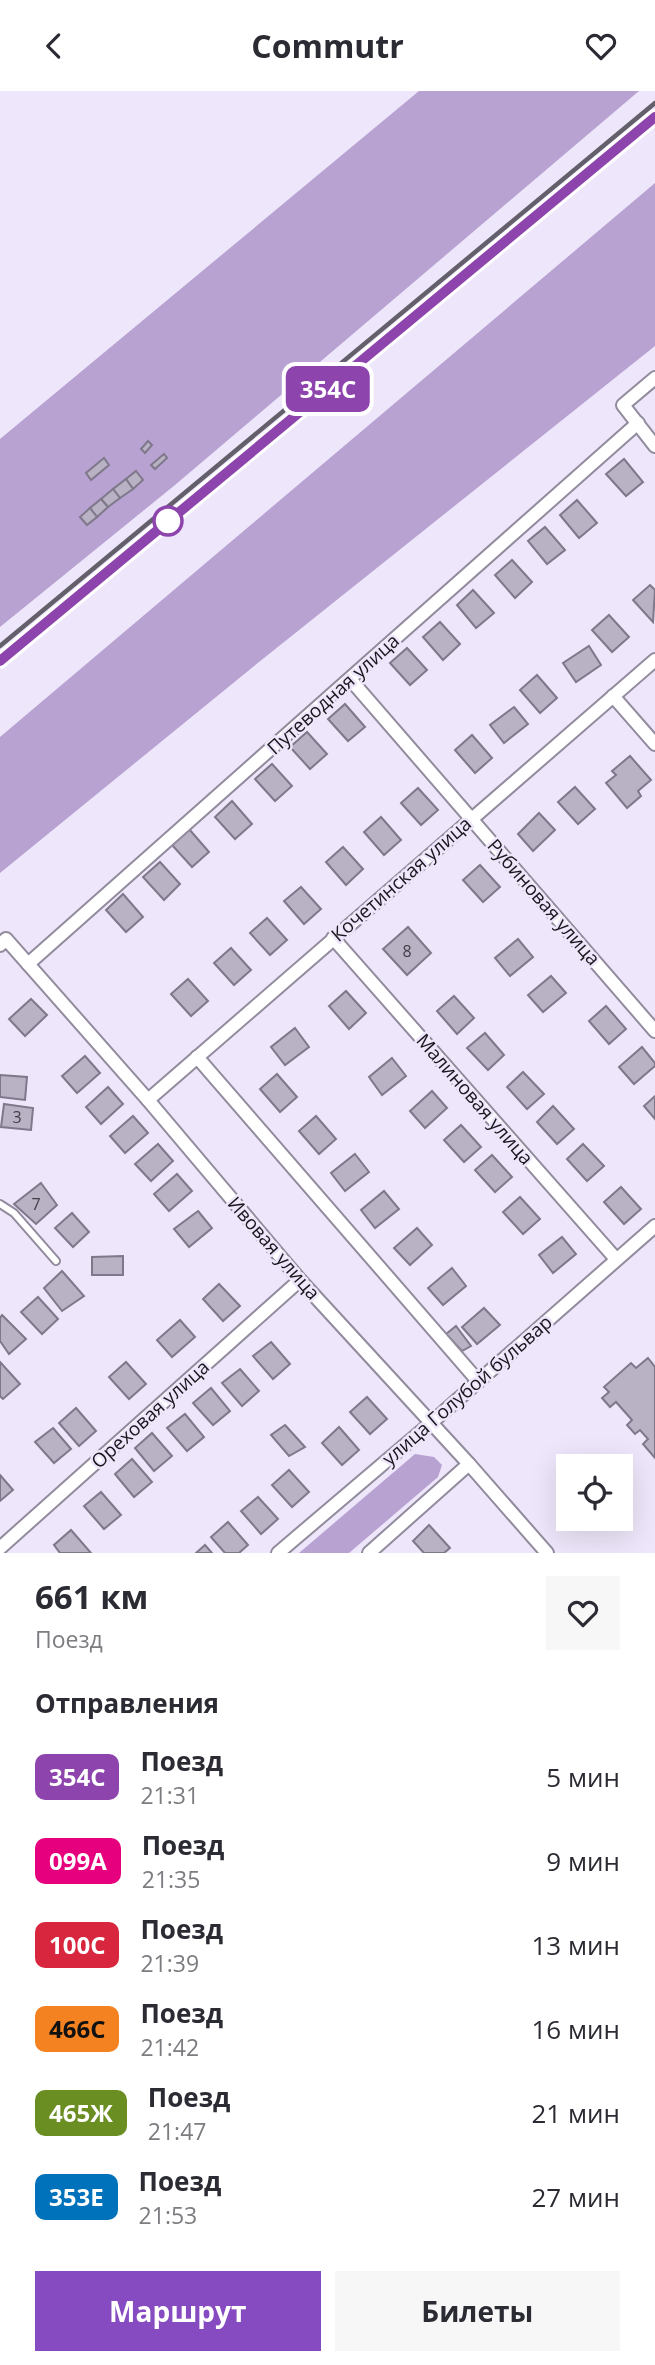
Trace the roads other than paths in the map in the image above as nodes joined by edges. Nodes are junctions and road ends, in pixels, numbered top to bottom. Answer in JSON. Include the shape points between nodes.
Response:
{"nodes":[{"id":1,"x":655,"y":378,"type":"edge"},
{"id":2,"x":638,"y":423,"type":"junction"},
{"id":3,"x":655,"y":446,"type":"edge"},
{"id":4,"x":655,"y":660,"type":"edge"},
{"id":5,"x":349,"y":679,"type":"junction"},
{"id":6,"x":613,"y":696,"type":"junction"},
{"id":7,"x":655,"y":744,"type":"edge"},
{"id":8,"x":470,"y":818,"type":"junction"},
{"id":9,"x":333,"y":938,"type":"junction"},
{"id":10,"x":3,"y":942,"type":"edge"},
{"id":11,"x":28,"y":964,"type":"junction"},
{"id":12,"x":655,"y":1031,"type":"edge"},
{"id":13,"x":197,"y":1057,"type":"junction"},
{"id":14,"x":148,"y":1100,"type":"junction"},
{"id":15,"x":0,"y":1204,"type":"edge"},
{"id":16,"x":655,"y":1226,"type":"edge"},
{"id":17,"x":616,"y":1259,"type":"junction"},
{"id":18,"x":56,"y":1261,"type":"dead end"},
{"id":19,"x":300,"y":1280,"type":"junction"},
{"id":20,"x":478,"y":1381,"type":"junction"},
{"id":21,"x":431,"y":1423,"type":"junction"},
{"id":22,"x":469,"y":1464,"type":"junction"},
{"id":23,"x":0,"y":1548,"type":"edge"},
{"id":24,"x":278,"y":1553,"type":"edge"},
{"id":25,"x":369,"y":1553,"type":"edge"},
{"id":26,"x":547,"y":1553,"type":"edge"}],
"edges":[{"from":1,"to":2,"type":"street","via":[[624,405]]},
{"from":2,"to":3,"type":"street"},
{"from":2,"to":5,"type":"street","name":"Путеводная улица"},
{"from":4,"to":6,"type":"street","name":"Кочетинская улица"},
{"from":5,"to":8,"type":"street","name":"Рубиновая улица"},
{"from":5,"to":11,"type":"street","name":"Путеводная улица"},
{"from":6,"to":7,"type":"street"},
{"from":6,"to":8,"type":"street","name":"Кочетинская улица"},
{"from":8,"to":9,"type":"street","name":"Кочетинская улица"},
{"from":8,"to":12,"type":"street","name":"Рубиновая улица"},
{"from":9,"to":13,"type":"street","name":"Кочетинская улица"},
{"from":9,"to":17,"type":"street","name":"Малиновая улица"},
{"from":10,"to":11,"type":"street","name":"Ивовая улица"},
{"from":11,"to":14,"type":"street","name":"Ивовая улица"},
{"from":13,"to":14,"type":"street","name":"Кочетинская улица"},
{"from":13,"to":20,"type":"street"},
{"from":14,"to":19,"type":"street","name":"Ивовая улица"},
{"from":15,"to":18,"type":"lane","via":[[14,1213]]},
{"from":16,"to":17,"type":"street","name":"улица Голубой бульвар"},
{"from":17,"to":20,"type":"street","name":"улица Голубой бульвар"},
{"from":19,"to":21,"type":"street","name":"Ивовая улица"},
{"from":19,"to":23,"type":"street","name":"Ореховая улица"},
{"from":20,"to":21,"type":"street","name":"улица Голубой бульвар"},
{"from":21,"to":22,"type":"street","name":"Ивовая улица"},
{"from":21,"to":24,"type":"street","name":"улица Голубой бульвар"},
{"from":22,"to":25,"type":"street"},
{"from":22,"to":26,"type":"street","name":"Ивовая улица"}]}
